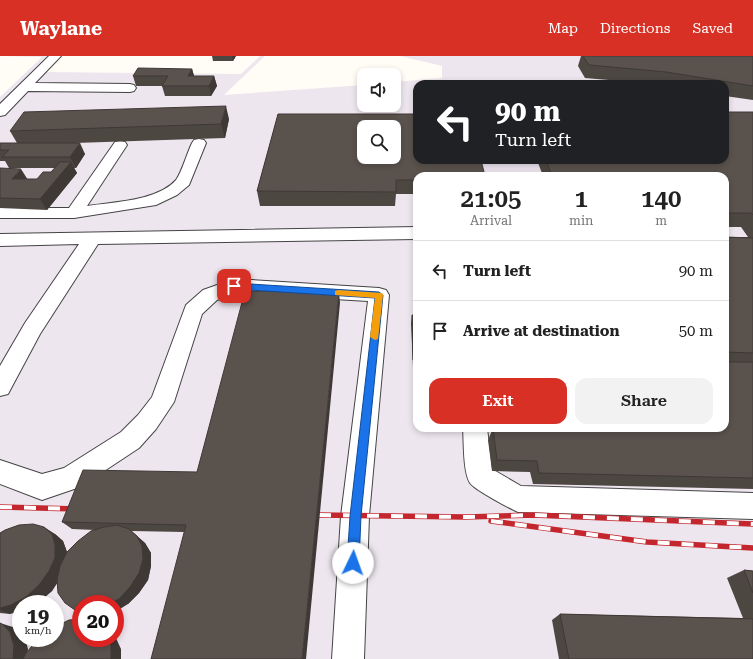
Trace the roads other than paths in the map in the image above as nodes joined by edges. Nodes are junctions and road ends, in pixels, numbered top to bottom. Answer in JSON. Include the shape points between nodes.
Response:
{"nodes":[{"id":1,"x":55,"y":56,"type":"edge"},
{"id":2,"x":24,"y":87,"type":"junction"},
{"id":3,"x":130,"y":88,"type":"dead end"},
{"id":4,"x":0,"y":112,"type":"edge"},
{"id":5,"x":199,"y":143,"type":"edge"},
{"id":6,"x":120,"y":145,"type":"edge"},
{"id":7,"x":0,"y":213,"type":"edge"},
{"id":8,"x":74,"y":214,"type":"junction"},
{"id":9,"x":413,"y":233,"type":"edge"},
{"id":10,"x":93,"y":238,"type":"junction"},
{"id":11,"x":0,"y":240,"type":"edge"},
{"id":12,"x":0,"y":387,"type":"edge"},
{"id":13,"x":475,"y":432,"type":"edge"},
{"id":14,"x":0,"y":472,"type":"edge"},
{"id":15,"x":753,"y":506,"type":"edge"},
{"id":16,"x":348,"y":659,"type":"edge"}],
"edges":[{"from":1,"to":2,"type":"street"},
{"from":2,"to":3,"type":"street"},
{"from":2,"to":4,"type":"street"},
{"from":5,"to":8,"type":"street","via":[[182,182],[171,192],[150,201]]},
{"from":6,"to":8,"type":"street"},
{"from":7,"to":8,"type":"street"},
{"from":9,"to":10,"type":"street"},
{"from":10,"to":11,"type":"street"},
{"from":10,"to":12,"type":"street","via":[[32,328]]},
{"from":13,"to":15,"type":"street","via":[[480,476],[518,499]]},
{"from":14,"to":16,"type":"street","via":[[42,487],[71,478],[130,440],[162,402],[193,310],[210,295],[234,286],[379,295],[355,516]]}]}
